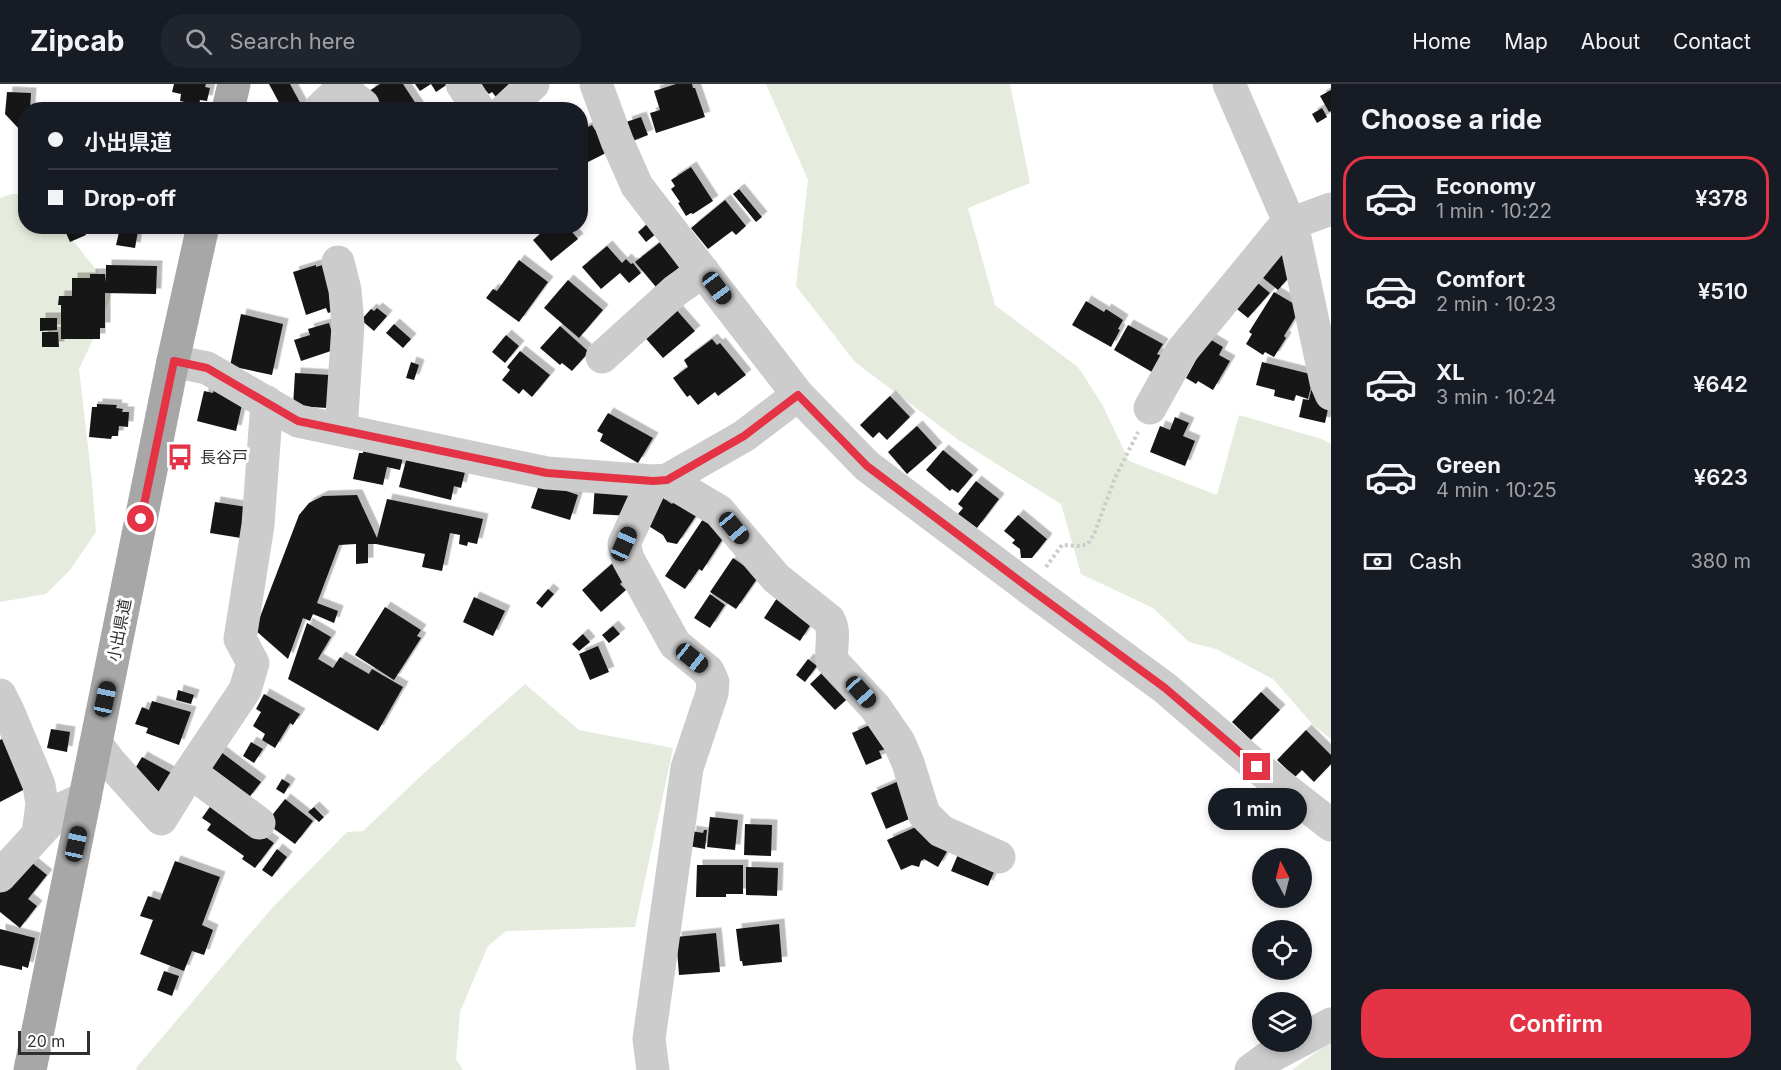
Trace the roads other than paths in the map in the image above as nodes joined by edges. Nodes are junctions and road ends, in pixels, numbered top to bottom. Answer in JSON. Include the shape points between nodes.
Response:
{"nodes":[{"id":1,"x":234,"y":84,"type":"edge"},
{"id":2,"x":462,"y":84,"type":"edge"},
{"id":3,"x":533,"y":84,"type":"edge"},
{"id":4,"x":596,"y":84,"type":"edge"},
{"id":5,"x":1229,"y":84,"type":"edge"},
{"id":6,"x":230,"y":102,"type":"edge"},
{"id":7,"x":474,"y":102,"type":"edge"},
{"id":8,"x":514,"y":102,"type":"edge"},
{"id":9,"x":1331,"y":209,"type":"edge"},
{"id":10,"x":1290,"y":224,"type":"junction"},
{"id":11,"x":201,"y":234,"type":"edge"},
{"id":12,"x":338,"y":262,"type":"dead end"},
{"id":13,"x":704,"y":271,"type":"junction"},
{"id":14,"x":602,"y":357,"type":"dead end"},
{"id":15,"x":174,"y":361,"type":"junction"},
{"id":16,"x":1331,"y":394,"type":"edge"},
{"id":17,"x":798,"y":395,"type":"junction"},
{"id":18,"x":267,"y":402,"type":"junction"},
{"id":19,"x":1150,"y":408,"type":"road end"},
{"id":20,"x":341,"y":430,"type":"junction"},
{"id":21,"x":660,"y":480,"type":"junction"},
{"id":22,"x":0,"y":695,"type":"edge"},
{"id":23,"x":96,"y":744,"type":"junction"},
{"id":24,"x":190,"y":772,"type":"junction"},
{"id":25,"x":85,"y":798,"type":"junction"},
{"id":26,"x":259,"y":823,"type":"dead end"},
{"id":27,"x":1331,"y":825,"type":"edge"},
{"id":28,"x":38,"y":834,"type":"junction"},
{"id":29,"x":999,"y":857,"type":"dead end"},
{"id":30,"x":0,"y":876,"type":"edge"},
{"id":31,"x":1331,"y":1024,"type":"edge"},
{"id":32,"x":1312,"y":1035,"type":"edge"},
{"id":33,"x":1280,"y":1052,"type":"edge"},
{"id":34,"x":30,"y":1070,"type":"edge"},
{"id":35,"x":653,"y":1070,"type":"edge"},
{"id":36,"x":1251,"y":1070,"type":"edge"}],
"edges":[{"from":1,"to":6,"type":"main road"},
{"from":2,"to":7,"type":"street"},
{"from":3,"to":8,"type":"street"},
{"from":4,"to":13,"type":"street","via":[[637,186]]},
{"from":5,"to":10,"type":"street"},
{"from":9,"to":10,"type":"street"},
{"from":10,"to":16,"type":"street"},
{"from":10,"to":19,"type":"street","via":[[1181,352]]},
{"from":11,"to":15,"type":"main road","name":"小出県道"},
{"from":12,"to":20,"type":"street","via":[[348,325]]},
{"from":13,"to":14,"type":"street","via":[[675,291]]},
{"from":13,"to":17,"type":"street"},
{"from":15,"to":18,"type":"street","via":[[207,368]]},
{"from":15,"to":23,"type":"main road","name":"小出県道"},
{"from":17,"to":21,"type":"street","via":[[744,436]]},
{"from":17,"to":27,"type":"street","via":[[867,466],[1165,688]]},
{"from":18,"to":20,"type":"street","via":[[298,421]]},
{"from":18,"to":24,"type":"street","via":[[258,525],[240,639],[253,663],[245,690]]},
{"from":20,"to":21,"type":"street","via":[[547,473]]},
{"from":21,"to":29,"type":"street","via":[[719,511],[776,578],[829,620],[834,627],[832,661],[875,707],[899,742],[924,814],[941,831]]},
{"from":21,"to":35,"type":"street","via":[[624,544],[628,560],[675,644],[708,671],[713,682],[687,768],[649,1039]]},
{"from":22,"to":28,"type":"street","via":[[39,784],[42,804]]},
{"from":23,"to":24,"type":"street","via":[[161,819]]},
{"from":23,"to":25,"type":"main road","name":"小出県道"},
{"from":24,"to":26,"type":"street"},
{"from":25,"to":28,"type":"street","via":[[61,809]]},
{"from":25,"to":34,"type":"main road","name":"小出県道"},
{"from":28,"to":30,"type":"street"},
{"from":31,"to":32,"type":"street"},
{"from":33,"to":36,"type":"street"}]}
